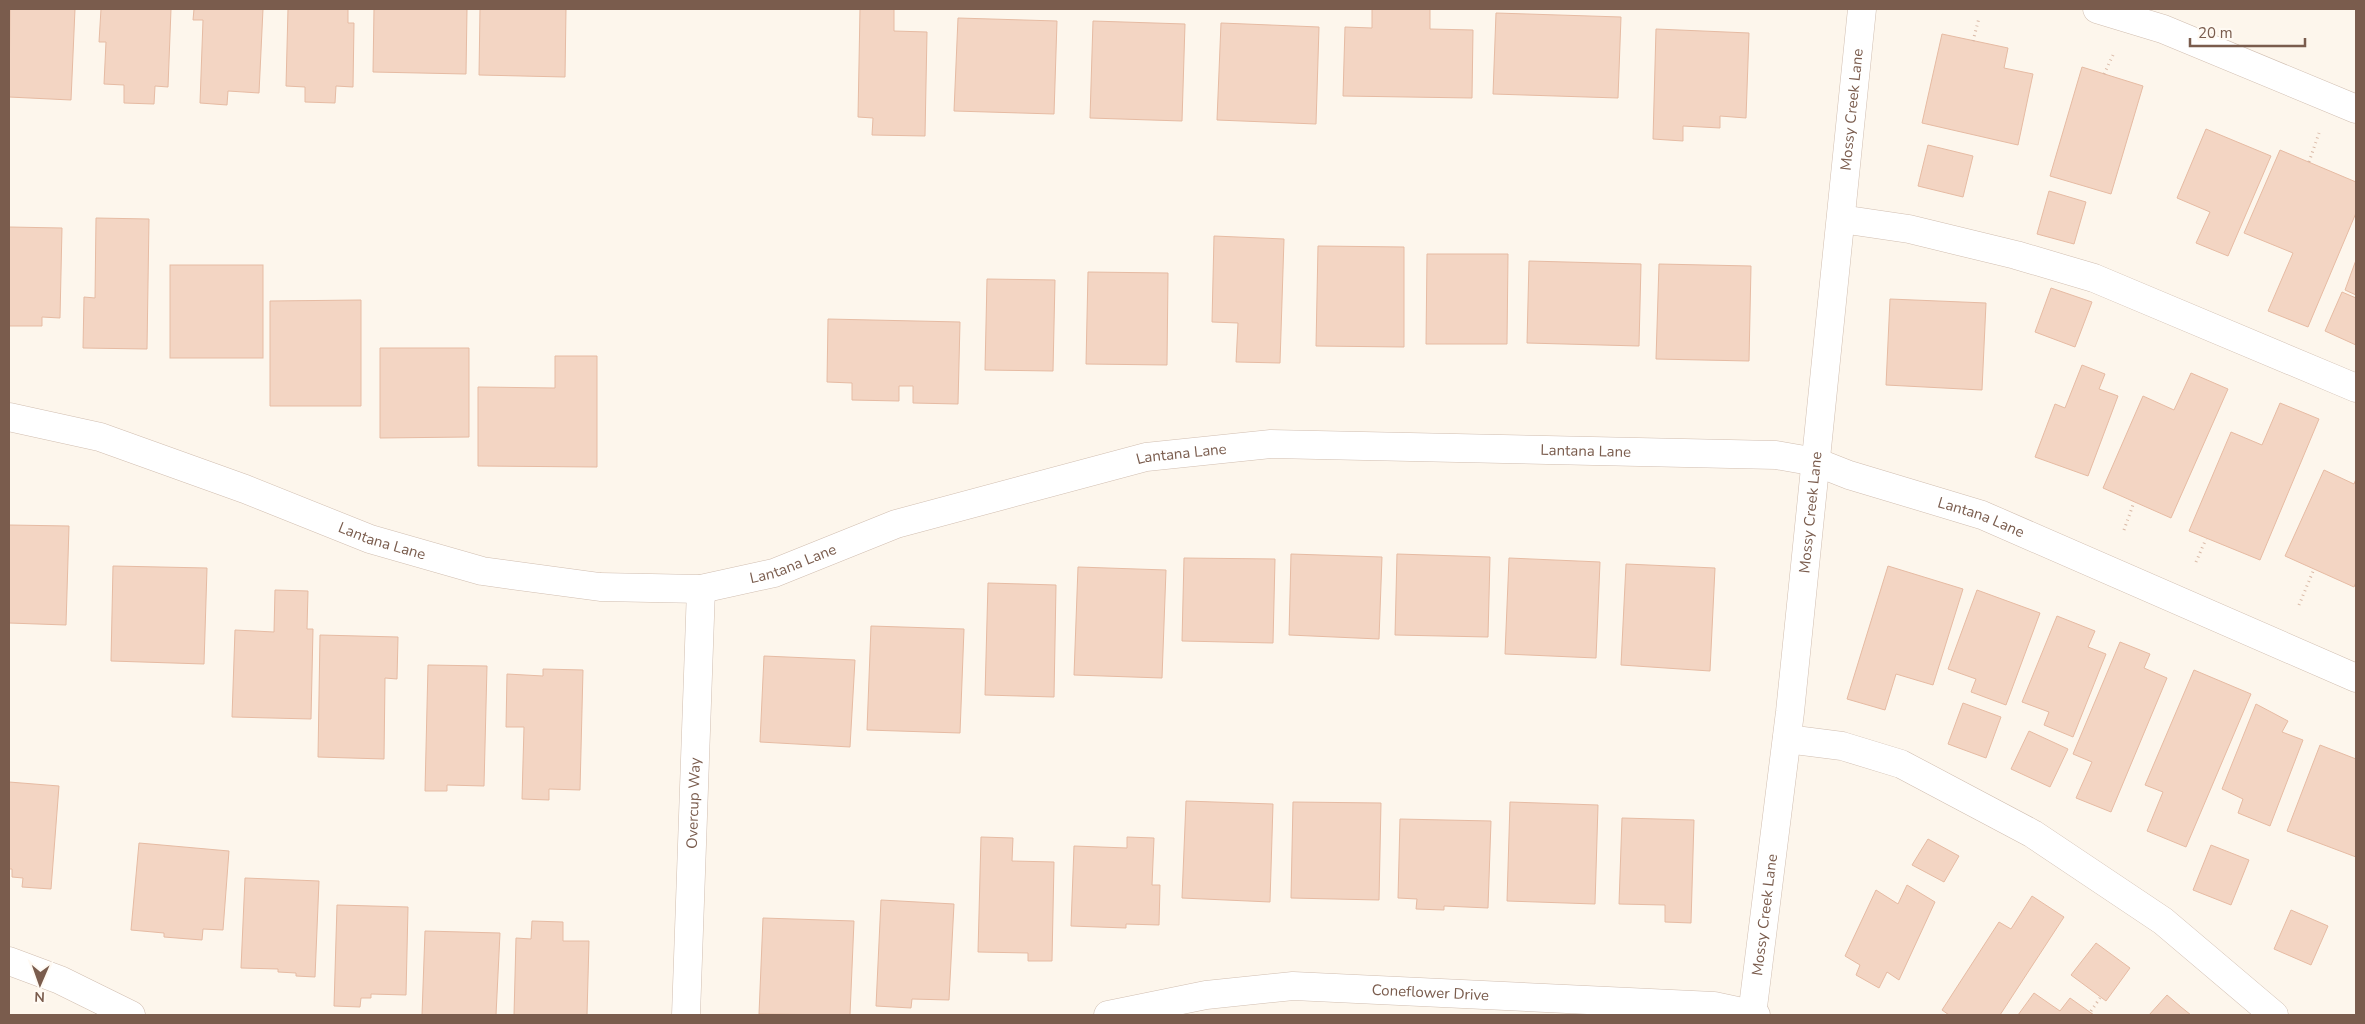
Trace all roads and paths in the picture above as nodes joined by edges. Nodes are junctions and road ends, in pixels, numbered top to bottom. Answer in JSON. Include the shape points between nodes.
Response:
{"nodes":[{"id":1,"x":1862,"y":9,"type":"edge"},
{"id":2,"x":2097,"y":9,"type":"edge"},
{"id":3,"x":1979,"y":18,"type":"dead end"},
{"id":4,"x":1973,"y":40,"type":"dead end"},
{"id":5,"x":2114,"y":53,"type":"dead end"},
{"id":6,"x":2104,"y":74,"type":"dead end"},
{"id":7,"x":2356,"y":109,"type":"edge"},
{"id":8,"x":2319,"y":133,"type":"dead end"},
{"id":9,"x":2309,"y":162,"type":"dead end"},
{"id":10,"x":1841,"y":219,"type":"junction"},
{"id":11,"x":2356,"y":388,"type":"edge"},
{"id":12,"x":9,"y":417,"type":"edge"},
{"id":13,"x":1816,"y":462,"type":"junction"},
{"id":14,"x":2134,"y":502,"type":"dead end"},
{"id":15,"x":2124,"y":530,"type":"dead end"},
{"id":16,"x":2206,"y":540,"type":"dead end"},
{"id":17,"x":2196,"y":562,"type":"dead end"},
{"id":18,"x":2314,"y":569,"type":"dead end"},
{"id":19,"x":701,"y":589,"type":"junction"},
{"id":20,"x":2299,"y":605,"type":"dead end"},
{"id":21,"x":2356,"y":678,"type":"edge"},
{"id":22,"x":1787,"y":739,"type":"junction"},
{"id":23,"x":9,"y":961,"type":"edge"},
{"id":24,"x":2100,"y":998,"type":"dead end"},
{"id":25,"x":2090,"y":1011,"type":"dead end"},
{"id":26,"x":132,"y":1015,"type":"edge"},
{"id":27,"x":686,"y":1015,"type":"edge"},
{"id":28,"x":1108,"y":1015,"type":"edge"},
{"id":29,"x":1753,"y":1015,"type":"edge"},
{"id":30,"x":2274,"y":1015,"type":"edge"}],
"edges":[{"from":1,"to":10,"type":"street","name":"Mossy Creek Lane"},
{"from":2,"to":7,"type":"street","via":[[2163,29]]},
{"from":3,"to":4,"type":"path"},
{"from":5,"to":6,"type":"path"},
{"from":8,"to":9,"type":"path"},
{"from":10,"to":11,"type":"street","via":[[1909,229],[2094,278]]},
{"from":10,"to":13,"type":"street","name":"Mossy Creek Lane"},
{"from":12,"to":19,"type":"street","name":"Lantana Lane","via":[[100,437],[245,489],[370,539],[482,571],[600,587]]},
{"from":13,"to":19,"type":"street","name":"Lantana Lane","via":[[1776,455],[1270,444],[1146,457],[896,524],[774,573]]},
{"from":13,"to":21,"type":"street","name":"Lantana Lane","via":[[1849,476],[1982,515]]},
{"from":13,"to":22,"type":"street","name":"Mossy Creek Lane"},
{"from":14,"to":15,"type":"path"},
{"from":16,"to":17,"type":"path"},
{"from":18,"to":20,"type":"path"},
{"from":19,"to":27,"type":"street","name":"Overcup Way"},
{"from":22,"to":29,"type":"street","name":"Mossy Creek Lane"},
{"from":22,"to":30,"type":"street","via":[[1842,746],[1900,764],[2033,834],[2163,921]]},
{"from":23,"to":26,"type":"street","via":[[60,980]]},
{"from":24,"to":25,"type":"path"},
{"from":28,"to":29,"type":"street","name":"Coneflower Drive","via":[[1206,995],[1293,986],[1714,1006]]}]}
